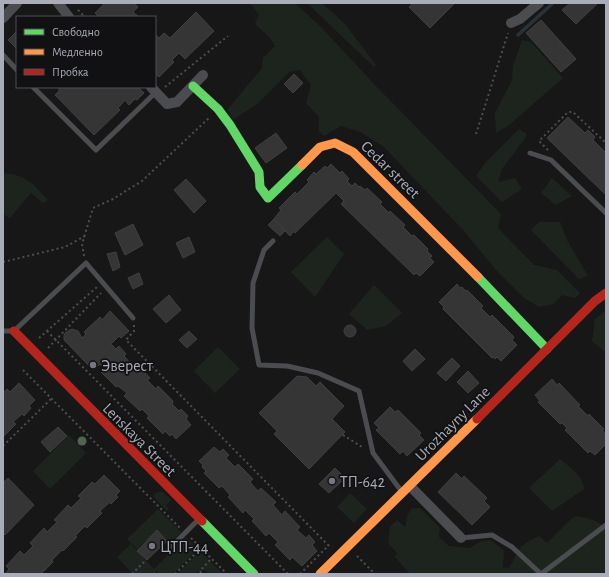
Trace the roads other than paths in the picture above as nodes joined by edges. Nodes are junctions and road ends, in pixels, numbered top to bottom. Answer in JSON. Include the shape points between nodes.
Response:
{"nodes":[{"id":1,"x":17,"y":3,"type":"edge"},
{"id":2,"x":58,"y":3,"type":"edge"},
{"id":3,"x":539,"y":3,"type":"edge"},
{"id":4,"x":68,"y":16,"type":"edge"},
{"id":5,"x":3,"y":18,"type":"edge"},
{"id":6,"x":511,"y":23,"type":"road end"},
{"id":7,"x":3,"y":55,"type":"edge"},
{"id":8,"x":16,"y":69,"type":"edge"},
{"id":9,"x":203,"y":75,"type":"dead end"},
{"id":10,"x":193,"y":86,"type":"junction"},
{"id":11,"x":34,"y":88,"type":"edge"},
{"id":12,"x":156,"y":90,"type":"edge"},
{"id":13,"x":530,"y":153,"type":"dead end"},
{"id":14,"x":606,"y":213,"type":"edge"},
{"id":15,"x":273,"y":241,"type":"dead end"},
{"id":16,"x":606,"y":293,"type":"edge"},
{"id":17,"x":134,"y":318,"type":"road end"},
{"id":18,"x":3,"y":331,"type":"edge"},
{"id":19,"x":14,"y":332,"type":"junction"},
{"id":20,"x":547,"y":349,"type":"junction"},
{"id":21,"x":406,"y":490,"type":"junction"},
{"id":22,"x":199,"y":519,"type":"junction"},
{"id":23,"x":606,"y":525,"type":"edge"},
{"id":24,"x":461,"y":538,"type":"joint"},
{"id":25,"x":172,"y":546,"type":"dead end"},
{"id":26,"x":254,"y":574,"type":"edge"},
{"id":27,"x":320,"y":574,"type":"edge"}],
"edges":[{"from":1,"to":5,"type":"street"},
{"from":2,"to":4,"type":"street"},
{"from":3,"to":6,"type":"street"},
{"from":7,"to":8,"type":"lane"},
{"from":9,"to":10,"type":"street"},
{"from":10,"to":12,"type":"street","via":[[176,102],[167,104]]},
{"from":10,"to":20,"type":"street","name":"Cedar street","via":[[218,109],[230,125],[259,172],[260,187],[268,198],[320,147],[336,143],[353,152]]},
{"from":11,"to":12,"type":"lane","via":[[96,150]]},
{"from":13,"to":14,"type":"lane","via":[[551,160]]},
{"from":15,"to":21,"type":"lane","via":[[264,250],[253,283],[252,328],[259,365],[287,366],[318,373],[359,391],[373,453]]},
{"from":16,"to":20,"type":"street","name":"Urozhayny Lane"},
{"from":17,"to":19,"type":"lane","via":[[86,263]]},
{"from":18,"to":19,"type":"lane"},
{"from":19,"to":22,"type":"street","name":"Lenskaya Street"},
{"from":20,"to":21,"type":"street","name":"Urozhayny Lane"},
{"from":21,"to":24,"type":"street"},
{"from":21,"to":27,"type":"street","name":"Urozhayny Lane"},
{"from":22,"to":25,"type":"lane"},
{"from":22,"to":26,"type":"street","name":"Lenskaya Street"},
{"from":23,"to":24,"type":"lane","via":[[540,574],[512,547],[492,535]]}]}
